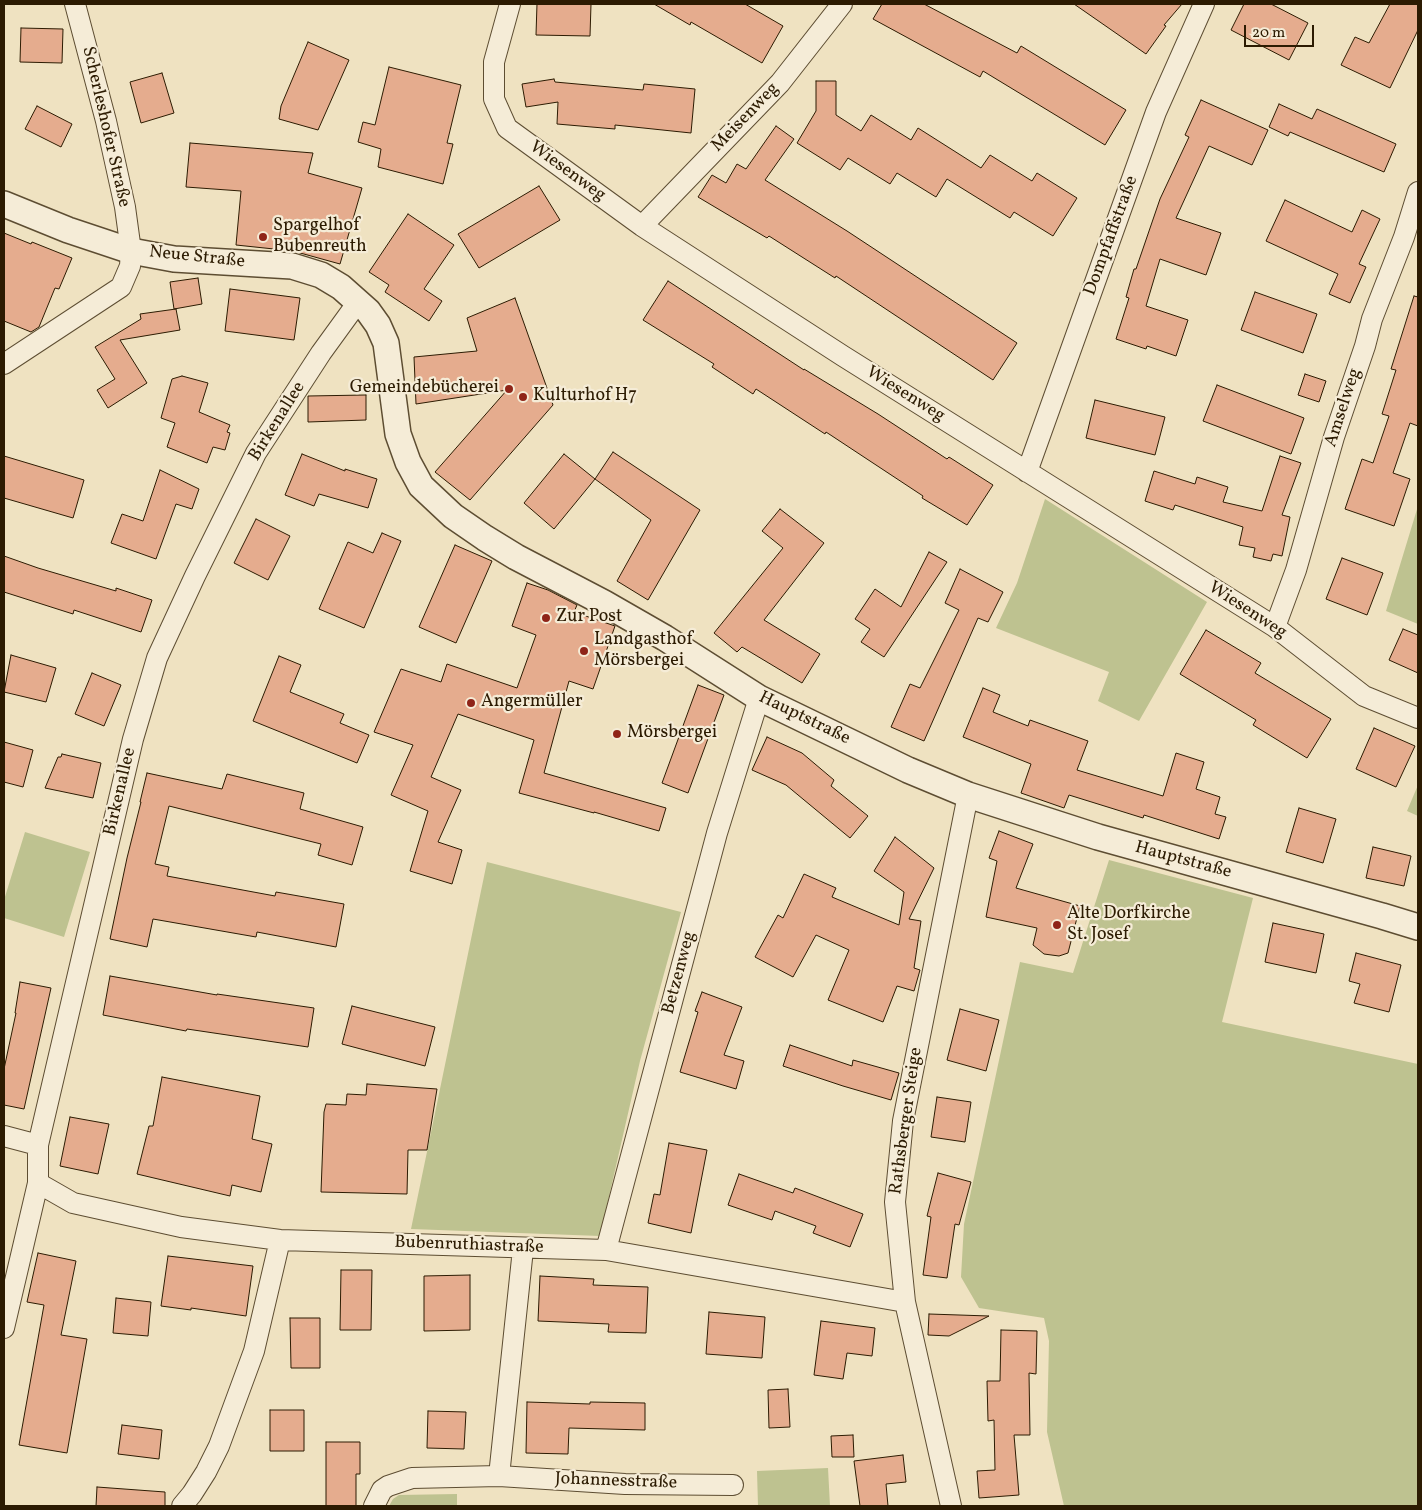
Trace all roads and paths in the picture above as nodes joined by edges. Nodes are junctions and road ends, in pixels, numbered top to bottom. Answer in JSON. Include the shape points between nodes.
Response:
{"nodes":[{"id":1,"x":75,"y":4,"type":"edge"},
{"id":2,"x":510,"y":4,"type":"edge"},
{"id":3,"x":842,"y":4,"type":"edge"},
{"id":4,"x":1204,"y":4,"type":"edge"},
{"id":5,"x":1418,"y":192,"type":"edge"},
{"id":6,"x":4,"y":204,"type":"edge"},
{"id":7,"x":642,"y":226,"type":"junction"},
{"id":8,"x":131,"y":251,"type":"junction"},
{"id":9,"x":358,"y":302,"type":"junction"},
{"id":10,"x":4,"y":364,"type":"edge"},
{"id":11,"x":1028,"y":472,"type":"junction"},
{"id":12,"x":1274,"y":627,"type":"junction"},
{"id":13,"x":759,"y":698,"type":"junction"},
{"id":14,"x":1418,"y":718,"type":"edge"},
{"id":15,"x":968,"y":795,"type":"junction"},
{"id":16,"x":1418,"y":927,"type":"edge"},
{"id":17,"x":4,"y":1136,"type":"edge"},
{"id":18,"x":38,"y":1145,"type":"junction"},
{"id":19,"x":38,"y":1183,"type":"junction"},
{"id":20,"x":280,"y":1240,"type":"junction"},
{"id":21,"x":523,"y":1249,"type":"junction"},
{"id":22,"x":606,"y":1250,"type":"junction"},
{"id":23,"x":905,"y":1302,"type":"junction"},
{"id":24,"x":4,"y":1328,"type":"edge"},
{"id":25,"x":499,"y":1476,"type":"junction"},
{"id":26,"x":733,"y":1485,"type":"dead end"},
{"id":27,"x":182,"y":1506,"type":"edge"},
{"id":28,"x":374,"y":1506,"type":"edge"},
{"id":29,"x":951,"y":1506,"type":"edge"}],
"edges":[{"from":1,"to":8,"type":"street","name":"Scherleshofer Straße","via":[[106,121]]},
{"from":2,"to":7,"type":"street","name":"Wiesenweg","via":[[494,62],[494,99],[507,128]]},
{"from":3,"to":7,"type":"street","name":"Meisenweg","via":[[780,83]]},
{"from":4,"to":11,"type":"street","name":"Dompfaffstraße","via":[[1156,112]]},
{"from":5,"to":12,"type":"street","name":"Amselweg","via":[[1372,319],[1296,570]]},
{"from":6,"to":8,"type":"street","name":"Neue Straße"},
{"from":7,"to":11,"type":"street","name":"Wiesenweg"},
{"from":8,"to":9,"type":"street","name":"Neue Straße","via":[[174,259],[292,266],[321,275]]},
{"from":8,"to":10,"type":"street","via":[[130,266],[121,287]]},
{"from":9,"to":13,"type":"street","name":"Hauptstraße","via":[[378,325],[386,343],[398,434],[408,462],[422,486],[453,516],[485,538],[665,638]]},
{"from":9,"to":18,"type":"street","name":"Birkenallee","via":[[256,453],[157,658],[133,739]]},
{"from":11,"to":12,"type":"street","name":"Wiesenweg"},
{"from":12,"to":14,"type":"street","name":"Wiesenweg","via":[[1364,696]]},
{"from":13,"to":15,"type":"street","name":"Hauptstraße","via":[[908,770]]},
{"from":13,"to":22,"type":"street","name":"Betzenweg","via":[[717,833]]},
{"from":15,"to":16,"type":"street","name":"Hauptstraße","via":[[1098,838]]},
{"from":15,"to":23,"type":"street","name":"Rathsberger Steige","via":[[903,1121],[895,1202]]},
{"from":17,"to":18,"type":"street"},
{"from":18,"to":19,"type":"street","name":"Birkenallee"},
{"from":19,"to":20,"type":"street","name":"Bubenruthiastraße","via":[[73,1203],[181,1227]]},
{"from":19,"to":24,"type":"street","name":"Birkenallee"},
{"from":20,"to":21,"type":"street","name":"Bubenruthiastraße"},
{"from":20,"to":27,"type":"street","via":[[254,1351],[219,1446],[206,1472]]},
{"from":21,"to":22,"type":"street","name":"Bubenruthiastraße"},
{"from":21,"to":25,"type":"street"},
{"from":22,"to":23,"type":"street","name":"Bubenruthiastraße"},
{"from":23,"to":29,"type":"street","name":"Rathsberger Steige"},
{"from":25,"to":26,"type":"street","name":"Johannesstraße","via":[[625,1484]]},
{"from":25,"to":28,"type":"street","name":"Johannesstraße","via":[[403,1480],[382,1490]]}]}
